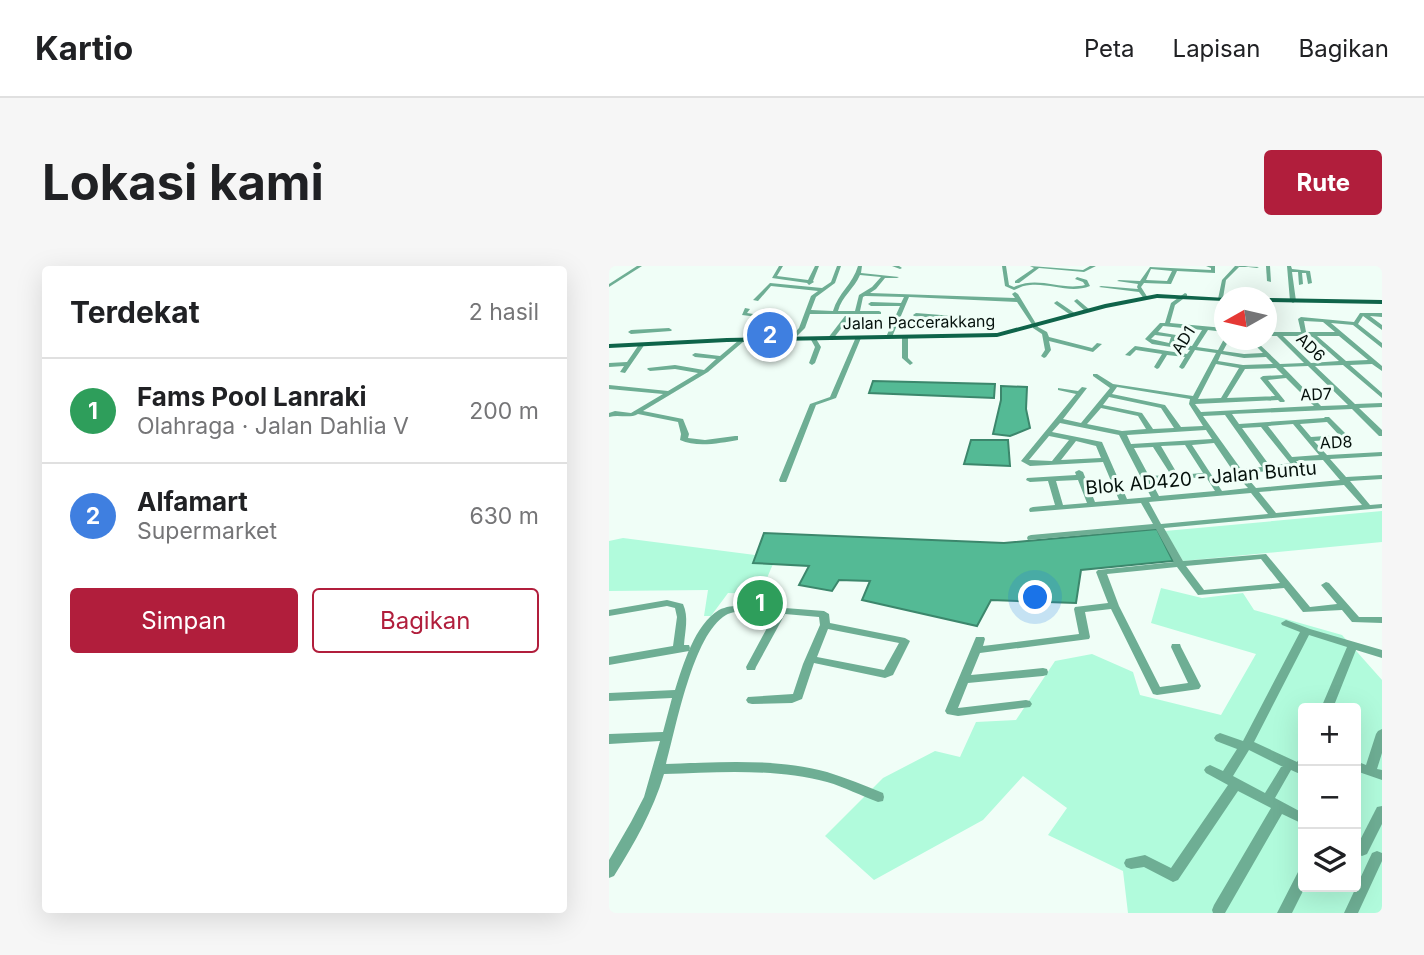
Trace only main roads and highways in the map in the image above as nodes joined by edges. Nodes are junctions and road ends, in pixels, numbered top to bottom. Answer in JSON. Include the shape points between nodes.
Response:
{"nodes":[{"id":1,"x":1214,"y":297,"type":"edge"},
{"id":2,"x":1277,"y":300,"type":"edge"},
{"id":3,"x":1382,"y":302,"type":"edge"},
{"id":4,"x":797,"y":338,"type":"joint"},
{"id":5,"x":609,"y":346,"type":"edge"}],
"edges":[{"from":1,"to":4,"type":"main road","name":"Jalan Paccerakkang","via":[[1143,294],[1037,326],[984,335]]},
{"from":2,"to":3,"type":"main road"},
{"from":4,"to":5,"type":"main road","name":"Jalan Paccerakkang"}]}
